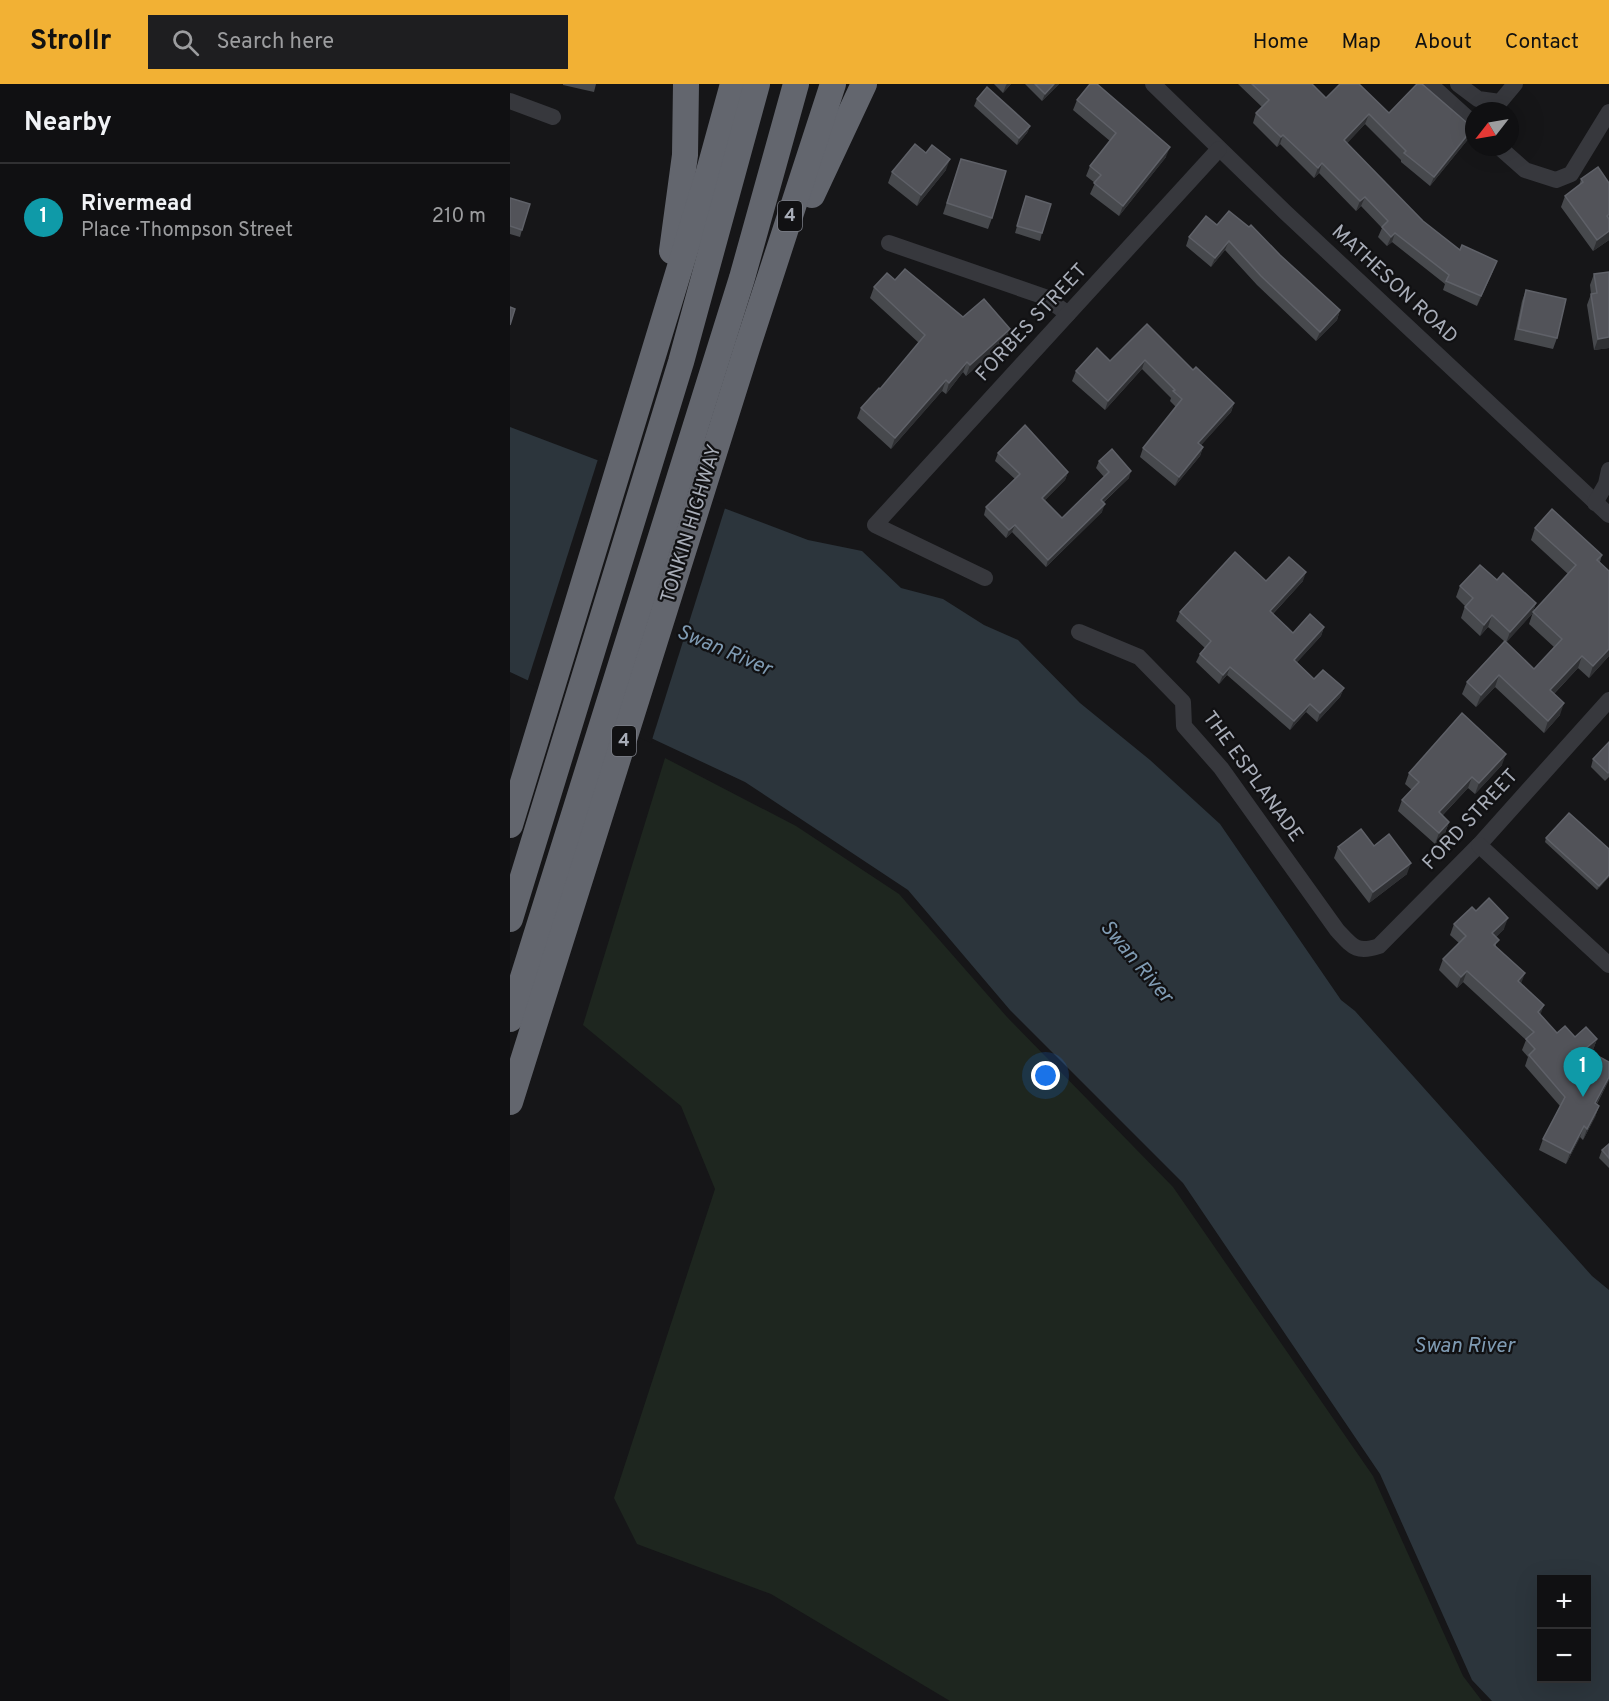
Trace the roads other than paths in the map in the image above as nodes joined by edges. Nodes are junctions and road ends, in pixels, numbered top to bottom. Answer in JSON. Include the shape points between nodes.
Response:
{"nodes":[{"id":1,"x":686,"y":84,"type":"edge"},
{"id":2,"x":733,"y":84,"type":"edge"},
{"id":3,"x":757,"y":84,"type":"edge"},
{"id":4,"x":796,"y":84,"type":"edge"},
{"id":5,"x":833,"y":84,"type":"edge"},
{"id":6,"x":864,"y":84,"type":"edge"},
{"id":7,"x":1153,"y":84,"type":"edge"},
{"id":8,"x":1430,"y":84,"type":"edge"},
{"id":9,"x":1458,"y":84,"type":"edge"},
{"id":10,"x":1515,"y":84,"type":"edge"},
{"id":11,"x":510,"y":101,"type":"edge"},
{"id":12,"x":1609,"y":112,"type":"edge"},
{"id":13,"x":1465,"y":116,"type":"edge"},
{"id":14,"x":553,"y":117,"type":"dead end"},
{"id":15,"x":1219,"y":149,"type":"junction"},
{"id":16,"x":1509,"y":156,"type":"edge"},
{"id":17,"x":889,"y":243,"type":"dead end"},
{"id":18,"x":664,"y":314,"type":"junction"},
{"id":19,"x":1068,"y":314,"type":"junction"},
{"id":20,"x":747,"y":348,"type":"junction"},
{"id":21,"x":1609,"y":470,"type":"edge"},
{"id":22,"x":1595,"y":502,"type":"junction"},
{"id":23,"x":1609,"y":515,"type":"edge"},
{"id":24,"x":985,"y":578,"type":"dead end"},
{"id":25,"x":1079,"y":632,"type":"dead end"},
{"id":26,"x":1609,"y":700,"type":"edge"},
{"id":27,"x":510,"y":825,"type":"edge"},
{"id":28,"x":1479,"y":845,"type":"junction"},
{"id":29,"x":510,"y":919,"type":"edge"},
{"id":30,"x":1353,"y":947,"type":"joint"},
{"id":31,"x":1609,"y":965,"type":"edge"},
{"id":32,"x":510,"y":1019,"type":"edge"},
{"id":33,"x":510,"y":1102,"type":"edge"}],
"edges":[{"from":1,"to":18,"type":"highway","via":[[685,155]]},
{"from":2,"to":18,"type":"highway"},
{"from":3,"to":29,"type":"highway","via":[[681,362]]},
{"from":4,"to":32,"type":"highway","name":"TONKIN HIGHWAY","via":[[742,278]]},
{"from":5,"to":20,"type":"highway","name":"TONKIN HIGHWAY","number":"4"},
{"from":6,"to":20,"type":"highway"},
{"from":7,"to":15,"type":"street","name":"MATHESON ROAD"},
{"from":8,"to":13,"type":"street"},
{"from":9,"to":10,"type":"street","via":[[1478,99],[1500,102]]},
{"from":11,"to":14,"type":"street"},
{"from":12,"to":16,"type":"street","via":[[1571,174],[1556,180],[1525,170]]},
{"from":15,"to":19,"type":"street","name":"FORBES STREET"},
{"from":15,"to":22,"type":"street","name":"MATHESON ROAD"},
{"from":17,"to":19,"type":"street","via":[[1045,297]]},
{"from":18,"to":27,"type":"highway"},
{"from":19,"to":24,"type":"street","name":"FORBES STREET","via":[[875,525]]},
{"from":20,"to":33,"type":"highway","name":"TONKIN HIGHWAY","number":"4"},
{"from":21,"to":22,"type":"street"},
{"from":22,"to":23,"type":"street","name":"MATHESON ROAD"},
{"from":25,"to":30,"type":"street","name":"THE ESPLANADE","via":[[1139,657],[1183,702],[1184,726],[1221,768]]},
{"from":26,"to":28,"type":"street","name":"FORD STREET"},
{"from":28,"to":30,"type":"street","name":"FORD STREET","via":[[1379,946],[1366,951]]},
{"from":28,"to":31,"type":"street"}]}
